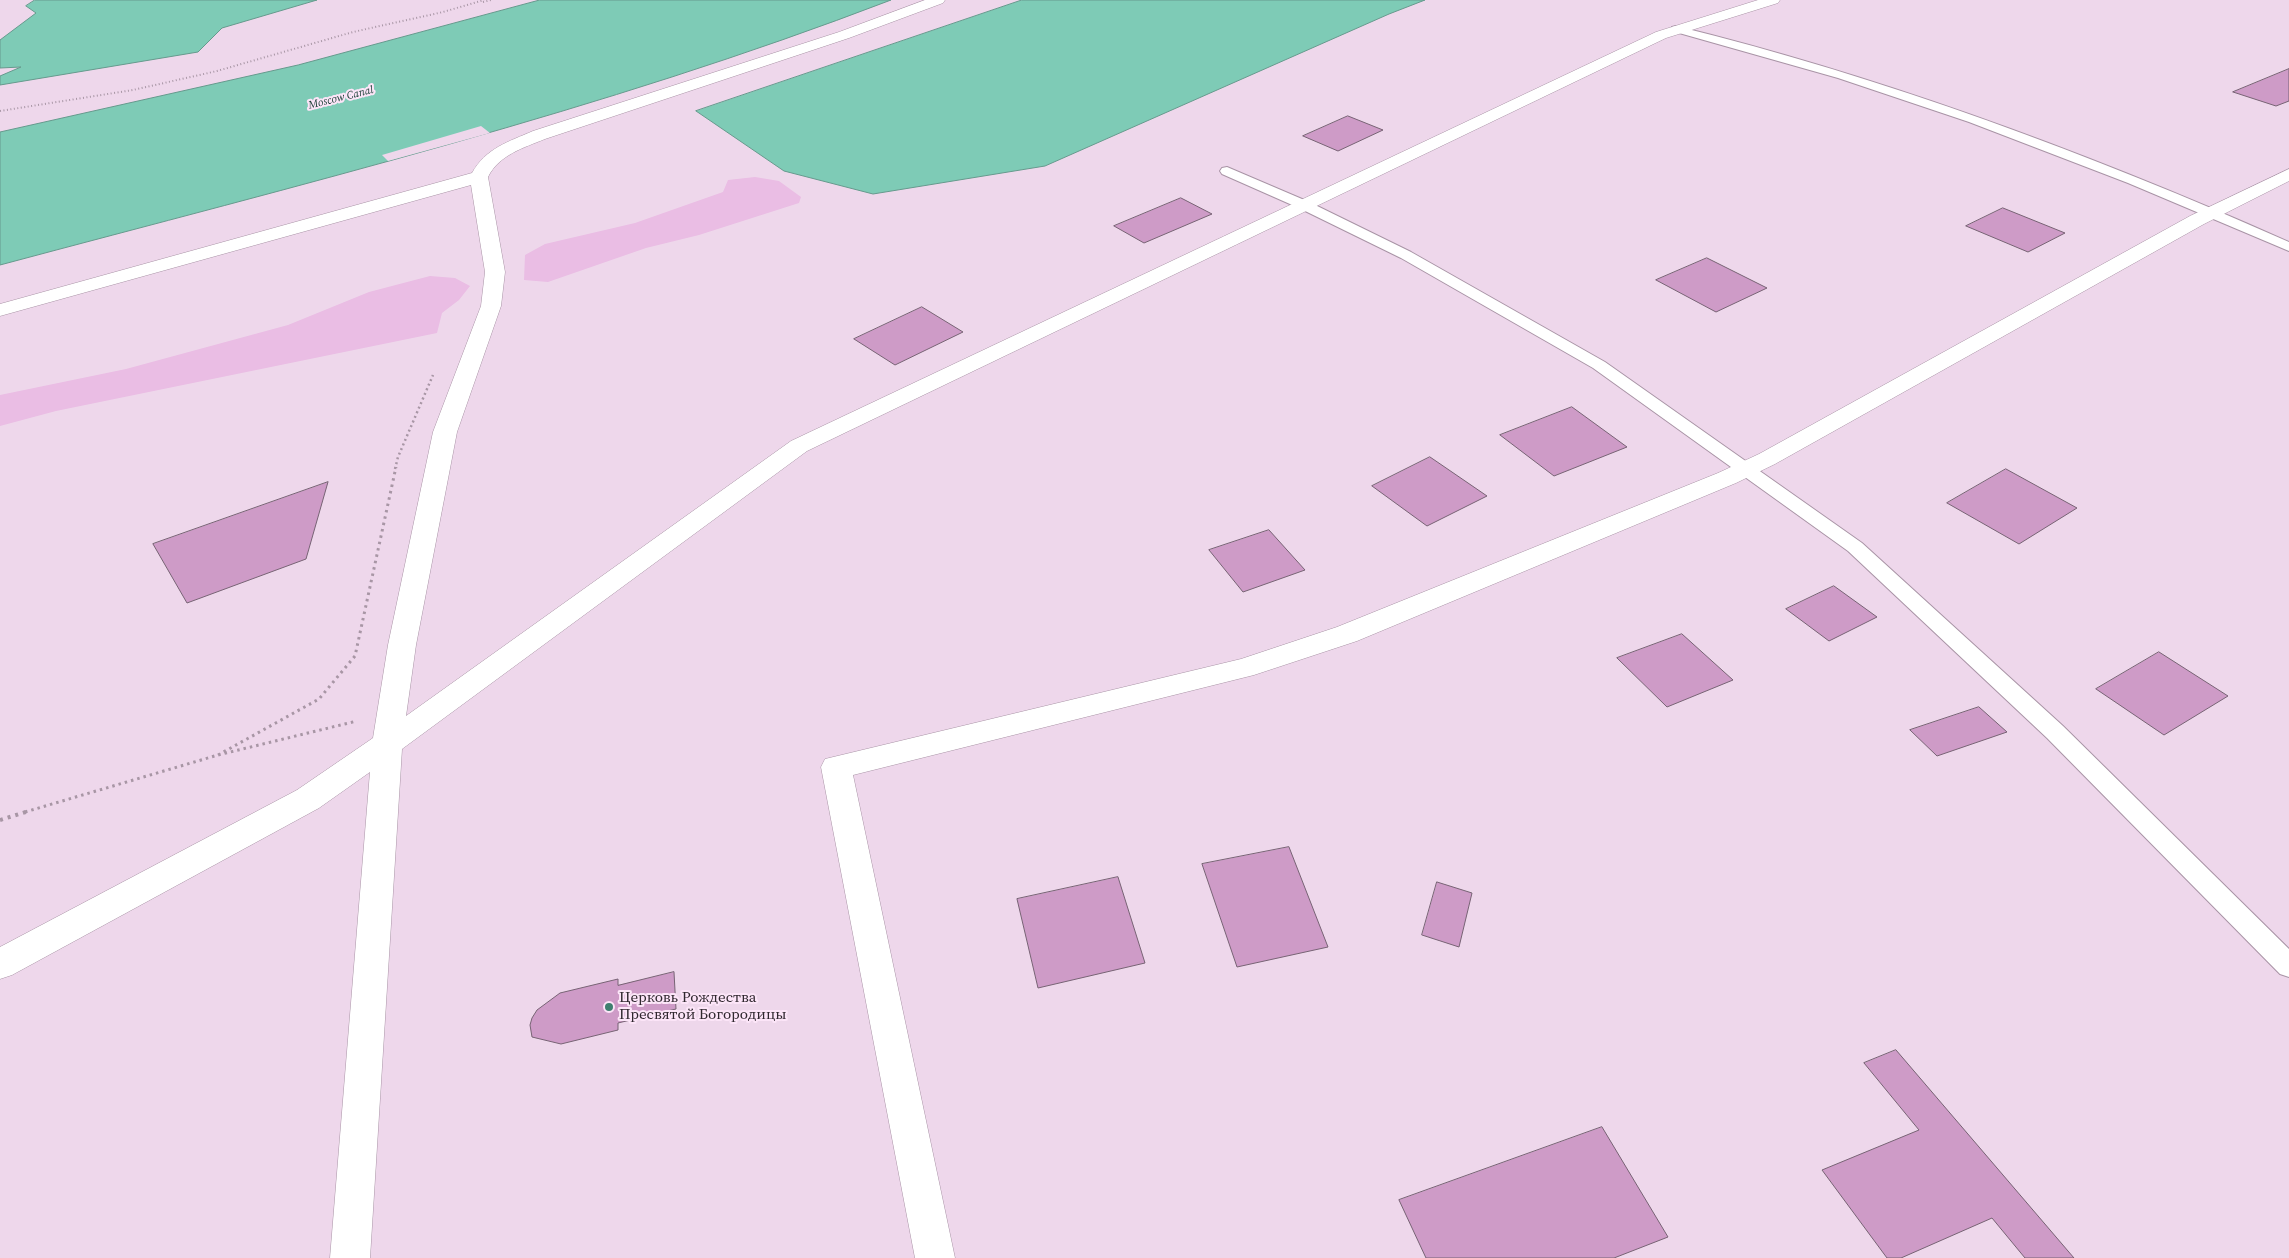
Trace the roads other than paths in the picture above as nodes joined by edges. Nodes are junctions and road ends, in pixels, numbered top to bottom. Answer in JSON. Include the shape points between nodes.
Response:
{"nodes":[{"id":1,"x":938,"y":0,"type":"edge"},
{"id":2,"x":1773,"y":0,"type":"edge"},
{"id":3,"x":1676,"y":29,"type":"junction"},
{"id":4,"x":1227,"y":171,"type":"dead end"},
{"id":5,"x":2289,"y":174,"type":"edge"},
{"id":6,"x":479,"y":177,"type":"junction"},
{"id":7,"x":1304,"y":205,"type":"junction"},
{"id":8,"x":2211,"y":212,"type":"junction"},
{"id":9,"x":2289,"y":247,"type":"edge"},
{"id":10,"x":0,"y":310,"type":"edge"},
{"id":11,"x":1746,"y":469,"type":"junction"},
{"id":12,"x":390,"y":729,"type":"junction"},
{"id":13,"x":0,"y":964,"type":"edge"},
{"id":14,"x":2289,"y":966,"type":"edge"},
{"id":15,"x":350,"y":1258,"type":"edge"},
{"id":16,"x":935,"y":1258,"type":"edge"}],
"edges":[{"from":1,"to":6,"type":"street","via":[[539,136],[505,150],[487,162]]},
{"from":2,"to":3,"type":"street"},
{"from":3,"to":7,"type":"street"},
{"from":3,"to":8,"type":"lane","via":[[1944,109],[2070,154]]},
{"from":4,"to":7,"type":"lane"},
{"from":5,"to":8,"type":"street"},
{"from":6,"to":10,"type":"street"},
{"from":6,"to":12,"type":"street","via":[[495,272],[491,306],[445,432],[402,646]]},
{"from":7,"to":11,"type":"lane","via":[[1406,255],[1599,365]]},
{"from":7,"to":12,"type":"street","via":[[799,446]]},
{"from":8,"to":9,"type":"lane"},
{"from":8,"to":11,"type":"street"},
{"from":11,"to":14,"type":"lane","via":[[1862,554],[2055,732]]},
{"from":11,"to":16,"type":"street","via":[[1347,634],[1244,668],[836,768]]},
{"from":12,"to":13,"type":"street","via":[[308,799]]},
{"from":12,"to":15,"type":"street"}]}
